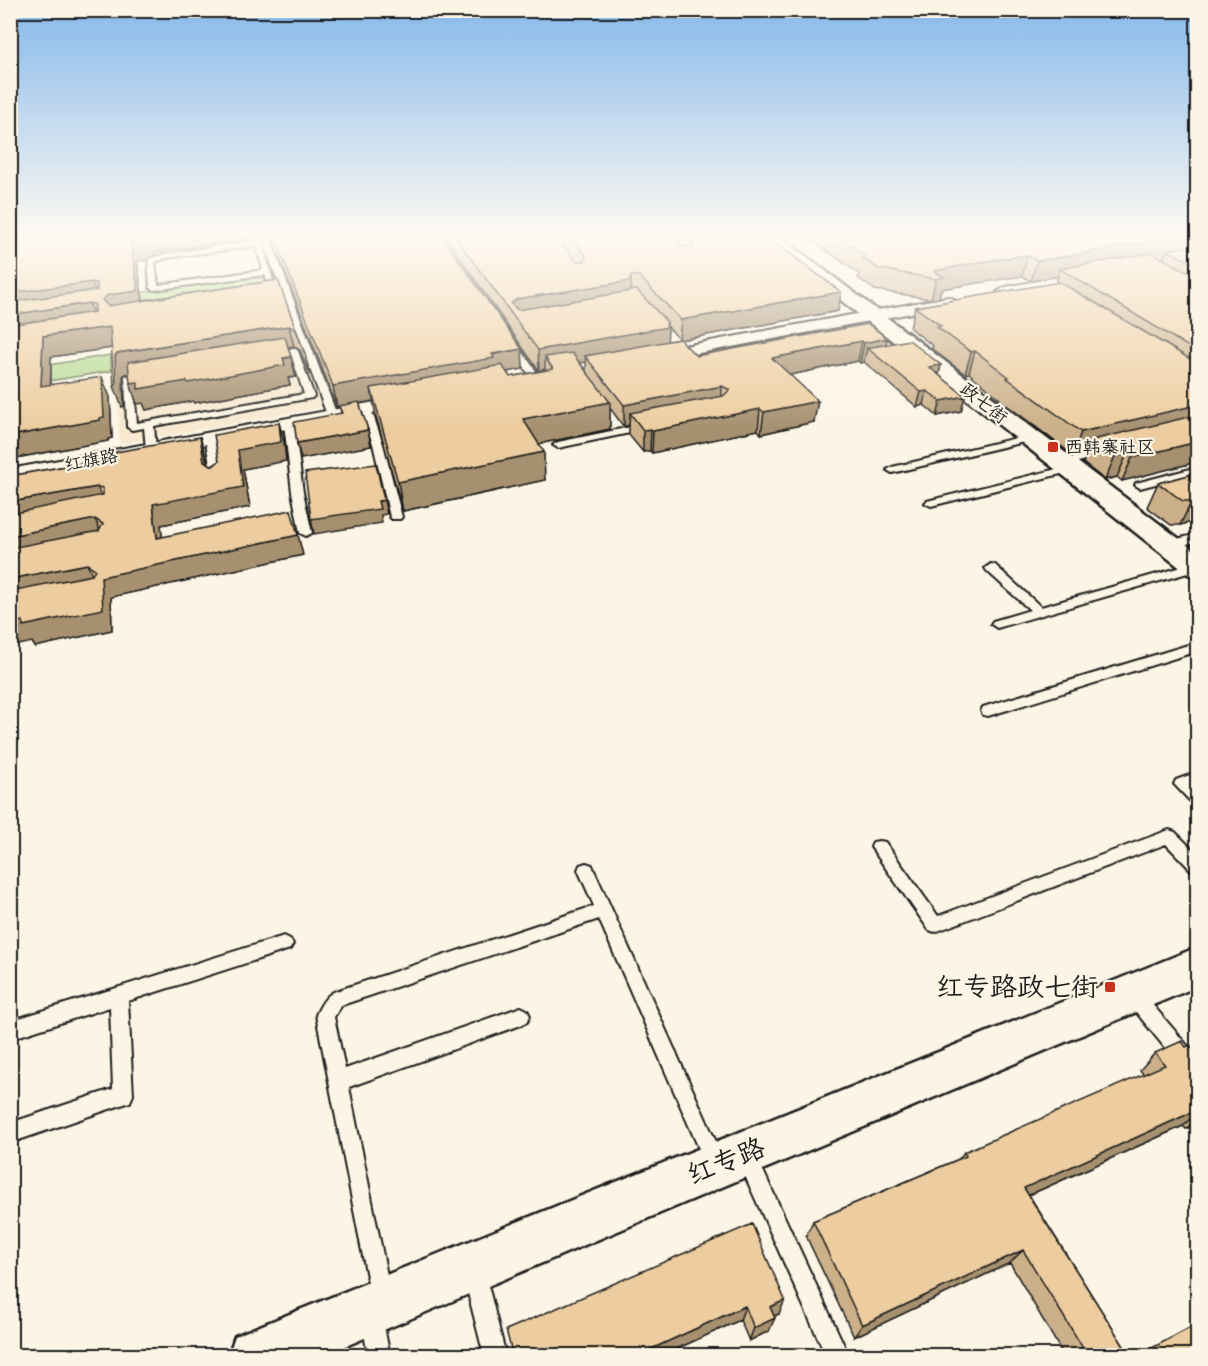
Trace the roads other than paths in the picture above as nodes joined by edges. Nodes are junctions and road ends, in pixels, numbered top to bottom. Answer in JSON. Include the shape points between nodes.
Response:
{"nodes":[{"id":1,"x":286,"y":302,"type":"edge"},
{"id":2,"x":854,"y":302,"type":"edge"},
{"id":3,"x":951,"y":302,"type":"edge"},
{"id":4,"x":872,"y":316,"type":"junction"},
{"id":5,"x":510,"y":340,"type":"edge"},
{"id":6,"x":638,"y":359,"type":"edge"},
{"id":7,"x":555,"y":374,"type":"edge"},
{"id":8,"x":536,"y":378,"type":"junction"},
{"id":9,"x":513,"y":382,"type":"edge"},
{"id":10,"x":423,"y":399,"type":"edge"},
{"id":11,"x":366,"y":409,"type":"junction"},
{"id":12,"x":332,"y":415,"type":"junction"},
{"id":13,"x":289,"y":423,"type":"junction"},
{"id":14,"x":149,"y":424,"type":"junction"},
{"id":15,"x":654,"y":425,"type":"edge"},
{"id":16,"x":210,"y":438,"type":"junction"},
{"id":17,"x":1029,"y":438,"type":"junction"},
{"id":18,"x":558,"y":445,"type":"dead end"},
{"id":19,"x":151,"y":449,"type":"junction"},
{"id":20,"x":1118,"y":449,"type":"edge"},
{"id":21,"x":1065,"y":466,"type":"junction"},
{"id":22,"x":892,"y":470,"type":"dead end"},
{"id":23,"x":1197,"y":470,"type":"edge"},
{"id":24,"x":10,"y":475,"type":"edge"},
{"id":25,"x":218,"y":481,"type":"edge"},
{"id":26,"x":1140,"y":484,"type":"dead end"},
{"id":27,"x":931,"y":503,"type":"dead end"},
{"id":28,"x":396,"y":517,"type":"dead end"},
{"id":29,"x":306,"y":532,"type":"dead end"},
{"id":30,"x":1197,"y":537,"type":"edge"},
{"id":31,"x":1168,"y":545,"type":"junction"},
{"id":32,"x":991,"y":568,"type":"dead end"},
{"id":33,"x":1197,"y":568,"type":"edge"},
{"id":34,"x":1039,"y":612,"type":"junction"},
{"id":35,"x":997,"y":624,"type":"dead end"},
{"id":36,"x":1197,"y":646,"type":"edge"},
{"id":37,"x":988,"y":711,"type":"dead end"},
{"id":38,"x":1197,"y":778,"type":"edge"},
{"id":39,"x":1197,"y":800,"type":"edge"},
{"id":40,"x":879,"y":847,"type":"dead end"},
{"id":41,"x":1197,"y":866,"type":"edge"},
{"id":42,"x":586,"y":870,"type":"dead end"},
{"id":43,"x":604,"y":910,"type":"junction"},
{"id":44,"x":284,"y":944,"type":"dead end"},
{"id":45,"x":1197,"y":966,"type":"edge"},
{"id":46,"x":1132,"y":993,"type":"junction"},
{"id":47,"x":119,"y":996,"type":"junction"},
{"id":48,"x":521,"y":1016,"type":"dead end"},
{"id":49,"x":10,"y":1030,"type":"edge"},
{"id":50,"x":1197,"y":1073,"type":"edge"},
{"id":51,"x":338,"y":1081,"type":"junction"},
{"id":52,"x":10,"y":1133,"type":"edge"},
{"id":53,"x":730,"y":1159,"type":"junction"},
{"id":54,"x":472,"y":1266,"type":"junction"},
{"id":55,"x":376,"y":1306,"type":"junction"},
{"id":56,"x":255,"y":1356,"type":"edge"},
{"id":57,"x":379,"y":1356,"type":"edge"},
{"id":58,"x":495,"y":1356,"type":"edge"},
{"id":59,"x":838,"y":1356,"type":"edge"}],
"edges":[{"from":1,"to":12,"type":"lane"},
{"from":2,"to":4,"type":"street","name":"政七街"},
{"from":3,"to":4,"type":"street"},
{"from":4,"to":6,"type":"street","via":[[678,347]]},
{"from":4,"to":17,"type":"street","name":"政七街"},
{"from":5,"to":8,"type":"lane"},
{"from":7,"to":8,"type":"street"},
{"from":8,"to":9,"type":"street"},
{"from":10,"to":11,"type":"street","name":"红旗路"},
{"from":11,"to":12,"type":"street","name":"红旗路"},
{"from":11,"to":28,"type":"lane"},
{"from":12,"to":13,"type":"street","name":"红旗路"},
{"from":13,"to":16,"type":"street","name":"红旗路"},
{"from":13,"to":29,"type":"lane","via":[[298,507]]},
{"from":14,"to":14,"type":"lane","via":[[132,428],[128,378],[294,351],[309,396]]},
{"from":14,"to":19,"type":"lane"},
{"from":15,"to":18,"type":"lane","via":[[617,428]]},
{"from":16,"to":19,"type":"street","name":"红旗路"},
{"from":16,"to":25,"type":"lane"},
{"from":17,"to":21,"type":"street","name":"政七街"},
{"from":17,"to":22,"type":"lane"},
{"from":19,"to":24,"type":"street","name":"红旗路"},
{"from":20,"to":21,"type":"lane"},
{"from":21,"to":27,"type":"lane"},
{"from":21,"to":31,"type":"street","name":"政七街"},
{"from":23,"to":26,"type":"lane"},
{"from":30,"to":31,"type":"lane"},
{"from":31,"to":33,"type":"street","name":"政七街"},
{"from":32,"to":34,"type":"lane"},
{"from":33,"to":34,"type":"lane"},
{"from":34,"to":35,"type":"lane"},
{"from":36,"to":37,"type":"lane"},
{"from":38,"to":39,"type":"lane","via":[[1181,784]]},
{"from":40,"to":41,"type":"lane","via":[[935,925],[1169,836]]},
{"from":42,"to":43,"type":"lane"},
{"from":43,"to":51,"type":"lane","via":[[336,999],[325,1015]]},
{"from":43,"to":53,"type":"lane"},
{"from":44,"to":47,"type":"lane"},
{"from":45,"to":46,"type":"street","name":"红专路"},
{"from":46,"to":50,"type":"lane"},
{"from":46,"to":53,"type":"street","name":"红专路"},
{"from":47,"to":49,"type":"lane"},
{"from":47,"to":52,"type":"lane","via":[[123,1095]]},
{"from":48,"to":51,"type":"lane"},
{"from":51,"to":55,"type":"lane"},
{"from":53,"to":54,"type":"street","name":"红专路"},
{"from":53,"to":59,"type":"lane"},
{"from":54,"to":55,"type":"street","name":"红专路"},
{"from":54,"to":58,"type":"lane"},
{"from":55,"to":56,"type":"street","name":"红专路"},
{"from":55,"to":57,"type":"lane"}]}
